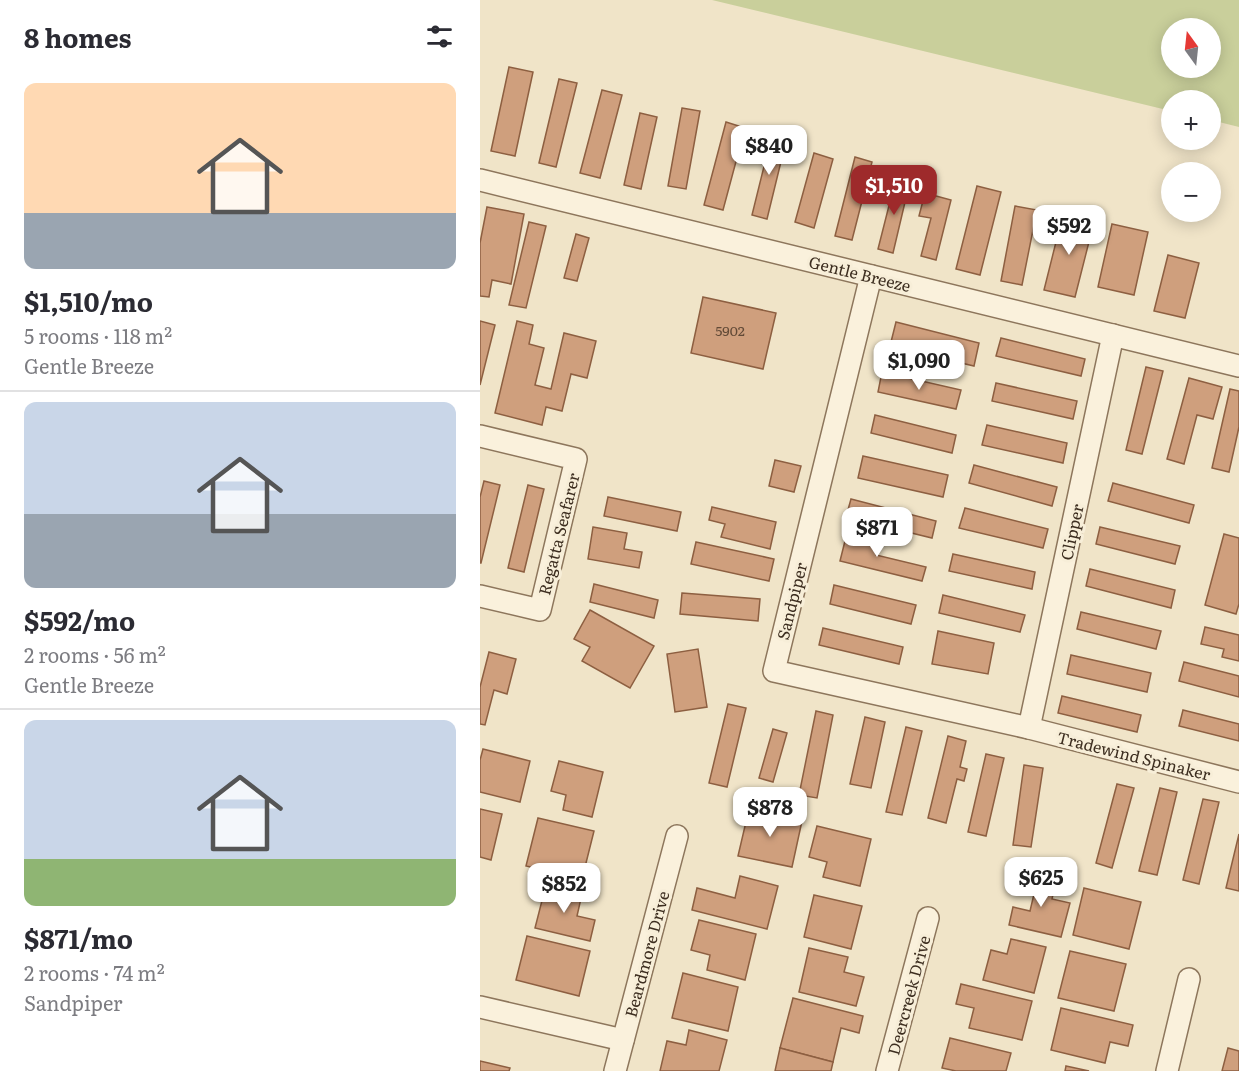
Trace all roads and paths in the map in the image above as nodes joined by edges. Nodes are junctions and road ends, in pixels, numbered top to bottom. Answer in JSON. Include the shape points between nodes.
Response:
{"nodes":[{"id":1,"x":480,"y":180,"type":"edge"},
{"id":2,"x":871,"y":276,"type":"junction"},
{"id":3,"x":1113,"y":335,"type":"junction"},
{"id":4,"x":1239,"y":366,"type":"edge"},
{"id":5,"x":480,"y":436,"type":"edge"},
{"id":6,"x":480,"y":596,"type":"edge"},
{"id":7,"x":1029,"y":728,"type":"junction"},
{"id":8,"x":1239,"y":782,"type":"edge"},
{"id":9,"x":677,"y":836,"type":"dead end"},
{"id":10,"x":928,"y":918,"type":"dead end"},
{"id":11,"x":1189,"y":979,"type":"dead end"},
{"id":12,"x":480,"y":1007,"type":"edge"},
{"id":13,"x":623,"y":1040,"type":"junction"},
{"id":14,"x":615,"y":1071,"type":"edge"},
{"id":15,"x":887,"y":1071,"type":"edge"},
{"id":16,"x":1167,"y":1071,"type":"edge"}],
"edges":[{"from":1,"to":2,"type":"street","name":"Gentle Breeze"},
{"from":2,"to":3,"type":"street","name":"Gentle Breeze"},
{"from":2,"to":7,"type":"street","name":"Sandpiper","via":[[774,671]]},
{"from":3,"to":4,"type":"street","name":"Gentle Breeze"},
{"from":3,"to":7,"type":"street","name":"Clipper"},
{"from":5,"to":6,"type":"street","name":"Regatta Seafarer","via":[[576,459],[540,610]]},
{"from":7,"to":8,"type":"street","name":"Tradewind Spinaker"},
{"from":9,"to":13,"type":"street","name":"Beardmore Drive"},
{"from":10,"to":15,"type":"street","name":"Deercreek Drive"},
{"from":11,"to":16,"type":"street"},
{"from":12,"to":13,"type":"street"},
{"from":13,"to":14,"type":"street","name":"Beardmore Drive"}]}
